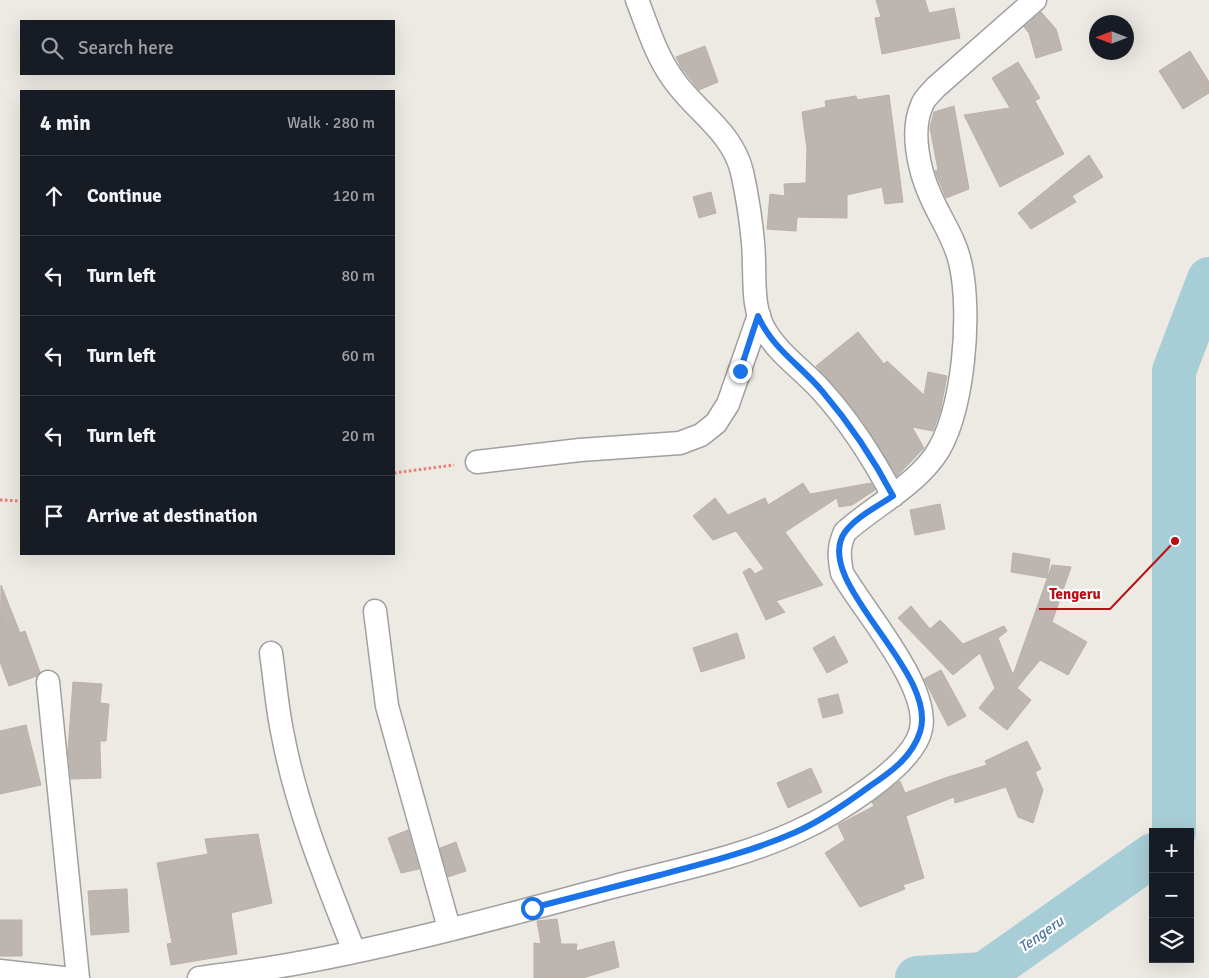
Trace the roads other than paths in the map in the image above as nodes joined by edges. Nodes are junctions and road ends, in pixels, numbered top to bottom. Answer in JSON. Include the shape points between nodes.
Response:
{"nodes":[{"id":1,"x":637,"y":0,"type":"edge"},
{"id":2,"x":1035,"y":0,"type":"edge"},
{"id":3,"x":758,"y":316,"type":"junction"},
{"id":4,"x":477,"y":462,"type":"road end"},
{"id":5,"x":893,"y":496,"type":"junction"},
{"id":6,"x":375,"y":611,"type":"dead end"},
{"id":7,"x":271,"y":653,"type":"dead end"},
{"id":8,"x":48,"y":682,"type":"dead end"},
{"id":9,"x":449,"y":928,"type":"junction"},
{"id":10,"x":354,"y":952,"type":"junction"},
{"id":11,"x":0,"y":971,"type":"edge"},
{"id":12,"x":63,"y":978,"type":"edge"},
{"id":13,"x":78,"y":978,"type":"edge"},
{"id":14,"x":199,"y":978,"type":"edge"}],
"edges":[{"from":1,"to":3,"type":"street","via":[[670,75],[735,151],[742,170],[753,241]]},
{"from":2,"to":5,"type":"street","via":[[936,87],[922,102],[918,115],[916,139],[922,169],[930,195],[960,260],[966,345],[948,428],[935,455]]},
{"from":3,"to":4,"type":"street","via":[[728,404],[716,422],[701,435],[680,443]]},
{"from":3,"to":5,"type":"street","via":[[765,332],[846,421],[867,449]]},
{"from":5,"to":9,"type":"street","via":[[845,532],[839,557],[842,572],[851,588],[906,671],[922,715],[915,745],[895,769],[832,813],[797,832],[755,848]]},
{"from":6,"to":9,"type":"street","via":[[387,706]]},
{"from":7,"to":10,"type":"street","via":[[283,737],[300,800]]},
{"from":8,"to":13,"type":"street"},
{"from":9,"to":10,"type":"street"},
{"from":10,"to":14,"type":"street"},
{"from":11,"to":12,"type":"street"}]}
